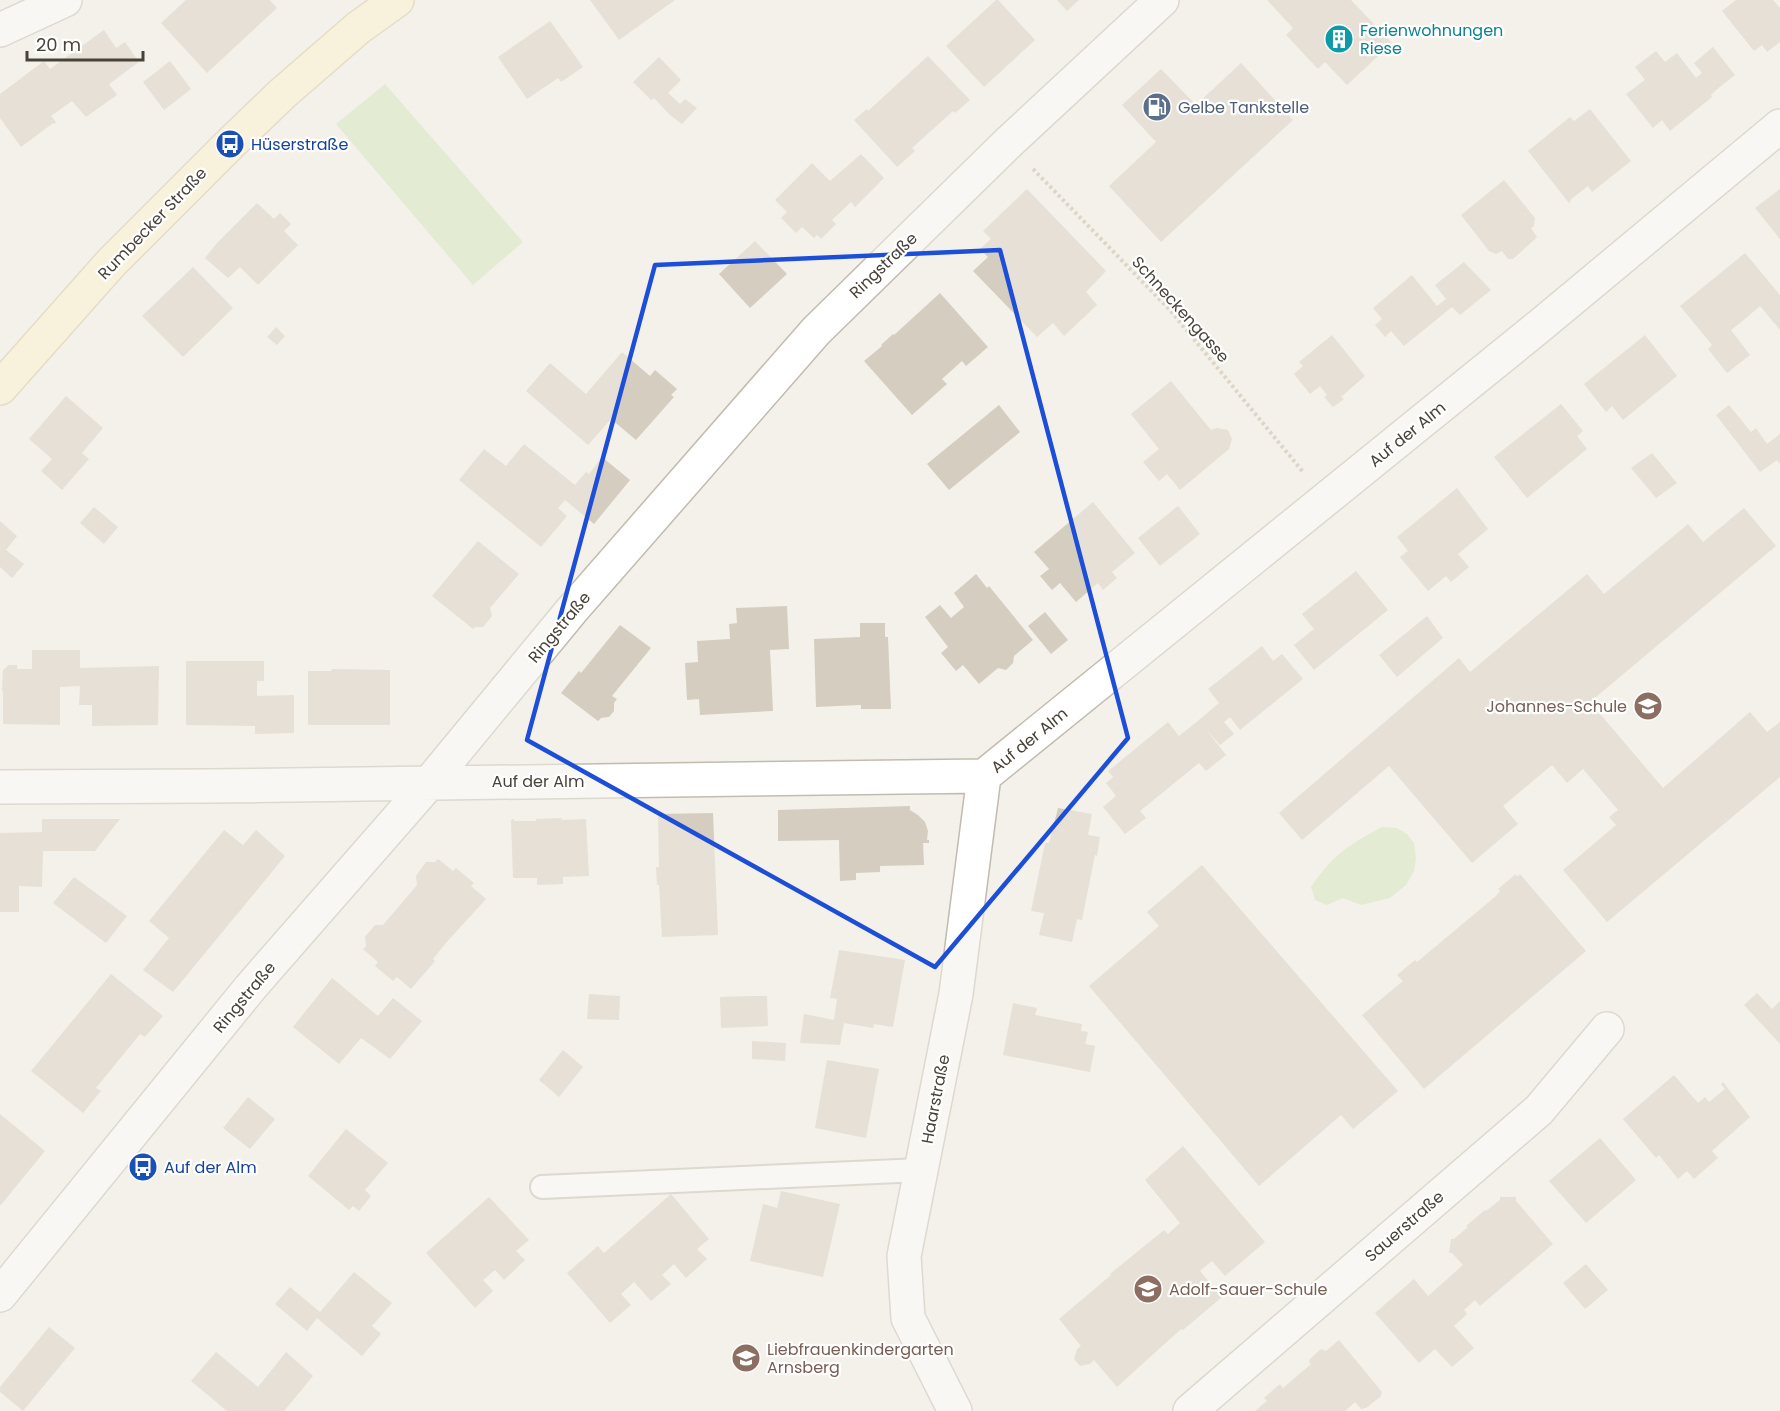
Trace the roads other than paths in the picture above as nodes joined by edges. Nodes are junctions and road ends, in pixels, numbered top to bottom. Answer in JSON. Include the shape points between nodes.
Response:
{"nodes":[{"id":1,"x":65,"y":0,"type":"edge"},
{"id":2,"x":397,"y":0,"type":"edge"},
{"id":3,"x":1162,"y":0,"type":"edge"},
{"id":4,"x":0,"y":30,"type":"edge"},
{"id":5,"x":1780,"y":126,"type":"edge"},
{"id":6,"x":0,"y":388,"type":"edge"},
{"id":7,"x":984,"y":776,"type":"junction"},
{"id":8,"x":430,"y":783,"type":"junction"},
{"id":9,"x":0,"y":787,"type":"edge"},
{"id":10,"x":1607,"y":1029,"type":"dead end"},
{"id":11,"x":921,"y":1170,"type":"junction"},
{"id":12,"x":542,"y":1187,"type":"dead end"},
{"id":13,"x":0,"y":1295,"type":"edge"},
{"id":14,"x":955,"y":1411,"type":"edge"},
{"id":15,"x":1190,"y":1411,"type":"edge"}],
"edges":[{"from":1,"to":4,"type":"street"},
{"from":2,"to":6,"type":"street","name":"Rumbecker Straße","via":[[340,43],[244,130],[111,263]]},
{"from":3,"to":8,"type":"street","name":"Ringstraße","via":[[1008,143],[816,331],[572,610]]},
{"from":5,"to":7,"type":"street","name":"Auf der Alm","via":[[1327,500]]},
{"from":7,"to":8,"type":"street","name":"Auf der Alm"},
{"from":7,"to":11,"type":"street","name":"Haarstraße","via":[[956,994]]},
{"from":8,"to":9,"type":"street","name":"Auf der Alm"},
{"from":8,"to":13,"type":"street","name":"Ringstraße","via":[[250,988]]},
{"from":10,"to":15,"type":"street","name":"Sauerstraße","via":[[1539,1110]]},
{"from":11,"to":12,"type":"lane"},
{"from":11,"to":14,"type":"street","name":"Haarstraße","via":[[904,1256],[908,1317]]}]}
